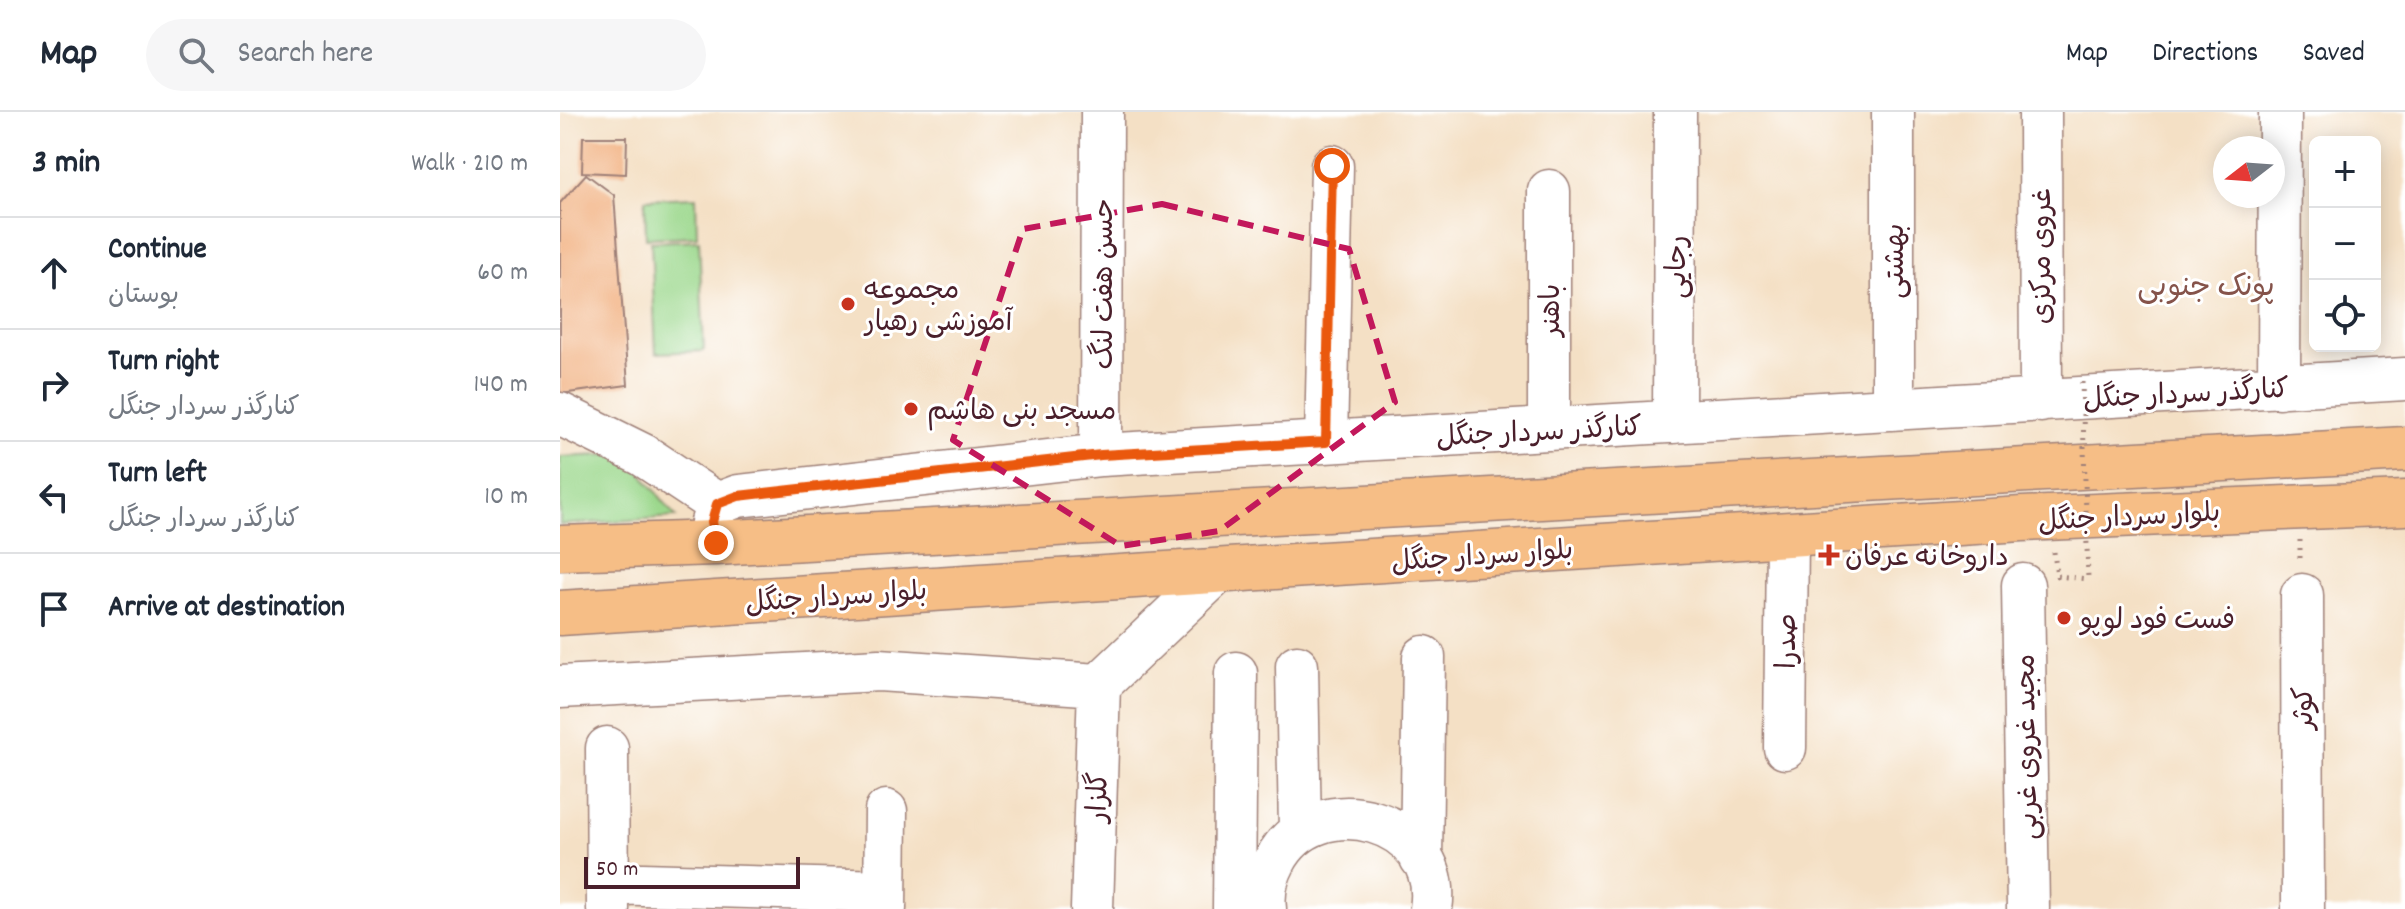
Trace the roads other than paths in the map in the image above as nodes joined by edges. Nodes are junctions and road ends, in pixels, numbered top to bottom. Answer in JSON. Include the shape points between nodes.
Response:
{"nodes":[{"id":1,"x":1102,"y":112,"type":"edge"},
{"id":2,"x":1675,"y":112,"type":"edge"},
{"id":3,"x":1893,"y":112,"type":"edge"},
{"id":4,"x":2040,"y":112,"type":"edge"},
{"id":5,"x":2280,"y":112,"type":"edge"},
{"id":6,"x":1332,"y":166,"type":"dead end"},
{"id":7,"x":1549,"y":191,"type":"dead end"},
{"id":8,"x":2405,"y":379,"type":"edge"},
{"id":9,"x":2279,"y":387,"type":"junction"},
{"id":10,"x":2041,"y":401,"type":"junction"},
{"id":11,"x":1893,"y":409,"type":"junction"},
{"id":12,"x":560,"y":414,"type":"edge"},
{"id":13,"x":1674,"y":422,"type":"junction"},
{"id":14,"x":1549,"y":429,"type":"junction"},
{"id":15,"x":1326,"y":442,"type":"junction"},
{"id":16,"x":2405,"y":449,"type":"edge"},
{"id":17,"x":1101,"y":455,"type":"junction"},
{"id":18,"x":2405,"y":503,"type":"edge"},
{"id":19,"x":716,"y":523,"type":"junction"},
{"id":20,"x":1787,"y":534,"type":"junction"},
{"id":21,"x":560,"y":548,"type":"edge"},
{"id":22,"x":1219,"y":571,"type":"junction"},
{"id":23,"x":2040,"y":580,"type":"road end"},
{"id":24,"x":2302,"y":595,"type":"road end"},
{"id":25,"x":560,"y":613,"type":"edge"},
{"id":26,"x":1424,"y":657,"type":"dead end"},
{"id":27,"x":1297,"y":666,"type":"dead end"},
{"id":28,"x":1236,"y":673,"type":"dead end"},
{"id":29,"x":1099,"y":685,"type":"junction"},
{"id":30,"x":560,"y":687,"type":"edge"},
{"id":31,"x":607,"y":748,"type":"dead end"},
{"id":32,"x":1785,"y":748,"type":"dead end"},
{"id":33,"x":886,"y":811,"type":"dead end"},
{"id":34,"x":1300,"y":831,"type":"junction"},
{"id":35,"x":1421,"y":858,"type":"junction"},
{"id":36,"x":608,"y":896,"type":"edge"},
{"id":37,"x":885,"y":900,"type":"edge"},
{"id":38,"x":1092,"y":909,"type":"edge"},
{"id":39,"x":1234,"y":909,"type":"edge"},
{"id":40,"x":1265,"y":909,"type":"edge"},
{"id":41,"x":1431,"y":909,"type":"edge"},
{"id":42,"x":2028,"y":909,"type":"edge"},
{"id":43,"x":2303,"y":909,"type":"edge"}],
"edges":[{"from":1,"to":17,"type":"street","name":"حسن هفت لنگ"},
{"from":2,"to":13,"type":"street","name":"رجایی"},
{"from":3,"to":11,"type":"street","name":"بهشتی"},
{"from":4,"to":10,"type":"street","name":"غروی مرکزی"},
{"from":5,"to":9,"type":"street"},
{"from":6,"to":15,"type":"street"},
{"from":7,"to":14,"type":"street","name":"باهنر"},
{"from":8,"to":9,"type":"street","name":"کنارگذر سردار جنگل"},
{"from":9,"to":10,"type":"street","name":"کنارگذر سردار جنگل"},
{"from":10,"to":11,"type":"street","name":"کنارگذر سردار جنگل"},
{"from":11,"to":13,"type":"street","name":"کنارگذر سردار جنگل"},
{"from":12,"to":19,"type":"street","via":[[643,455]]},
{"from":13,"to":14,"type":"street","name":"کنارگذر سردار جنگل"},
{"from":14,"to":15,"type":"street","name":"کنارگذر سردار جنگل"},
{"from":15,"to":17,"type":"street","name":"کنارگذر سردار جنگل"},
{"from":16,"to":19,"type":"main road","name":"بلوار سردار جنگل"},
{"from":17,"to":19,"type":"street","name":"کنارگذر سردار جنگل","via":[[738,496]]},
{"from":18,"to":20,"type":"main road","name":"بلوار سردار جنگل"},
{"from":19,"to":21,"type":"main road","name":"بلوار سردار جنگل"},
{"from":20,"to":22,"type":"main road","name":"بلوار سردار جنگل"},
{"from":20,"to":32,"type":"street","name":"صدرا"},
{"from":22,"to":25,"type":"main road","name":"بلوار سردار جنگل"},
{"from":22,"to":29,"type":"street"},
{"from":23,"to":42,"type":"street","name":"مجید غروی غربی"},
{"from":24,"to":43,"type":"street","name":"کوثر"},
{"from":26,"to":35,"type":"street"},
{"from":27,"to":34,"type":"street"},
{"from":28,"to":39,"type":"street"},
{"from":29,"to":30,"type":"street","via":[[879,670]]},
{"from":29,"to":38,"type":"street","name":"گلزار"},
{"from":31,"to":36,"type":"street"},
{"from":33,"to":37,"type":"street"},
{"from":34,"to":35,"type":"street","via":[[1325,819],[1353,816],[1380,822],[1404,837]]},
{"from":34,"to":40,"type":"street","via":[[1281,849],[1268,873]]},
{"from":35,"to":41,"type":"street","via":[[1430,880]]},
{"from":36,"to":37,"type":"street"}]}
